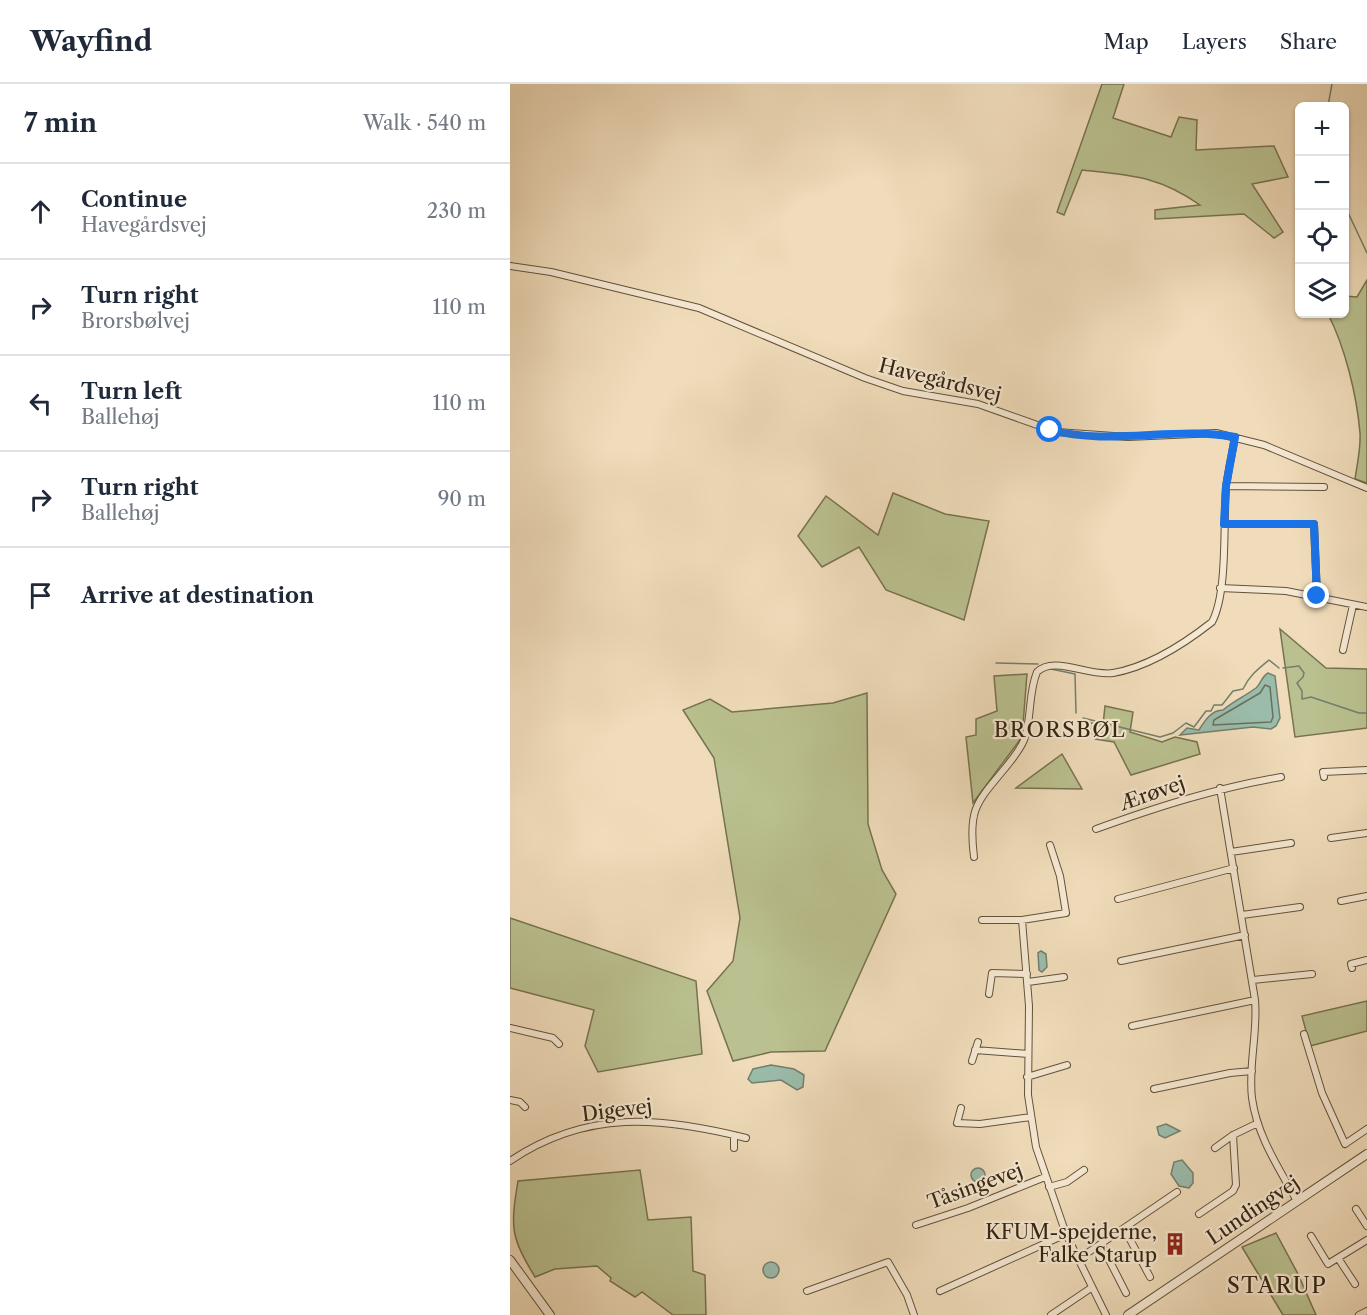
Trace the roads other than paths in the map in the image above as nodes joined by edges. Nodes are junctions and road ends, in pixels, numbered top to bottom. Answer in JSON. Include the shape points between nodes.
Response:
{"nodes":[{"id":1,"x":510,"y":266,"type":"edge"},
{"id":2,"x":1235,"y":437,"type":"junction"},
{"id":3,"x":1226,"y":486,"type":"junction"},
{"id":4,"x":1324,"y":487,"type":"dead end"},
{"id":5,"x":1367,"y":488,"type":"edge"},
{"id":6,"x":1224,"y":524,"type":"junction"},
{"id":7,"x":1220,"y":588,"type":"junction"},
{"id":8,"x":1317,"y":596,"type":"junction"},
{"id":9,"x":1353,"y":605,"type":"junction"},
{"id":10,"x":1367,"y":607,"type":"edge"},
{"id":11,"x":1343,"y":650,"type":"dead end"},
{"id":12,"x":1367,"y":770,"type":"edge"},
{"id":13,"x":1281,"y":777,"type":"dead end"},
{"id":14,"x":1324,"y":777,"type":"dead end"},
{"id":15,"x":1220,"y":788,"type":"junction"},
{"id":16,"x":1096,"y":830,"type":"dead end"},
{"id":17,"x":1367,"y":833,"type":"edge"},
{"id":18,"x":1331,"y":838,"type":"dead end"},
{"id":19,"x":1291,"y":843,"type":"dead end"},
{"id":20,"x":1050,"y":845,"type":"dead end"},
{"id":21,"x":1231,"y":852,"type":"junction"},
{"id":22,"x":974,"y":857,"type":"dead end"},
{"id":23,"x":1234,"y":868,"type":"junction"},
{"id":24,"x":1367,"y":896,"type":"edge"},
{"id":25,"x":1118,"y":899,"type":"dead end"},
{"id":26,"x":1341,"y":901,"type":"dead end"},
{"id":27,"x":1300,"y":908,"type":"dead end"},
{"id":28,"x":1242,"y":915,"type":"junction"},
{"id":29,"x":982,"y":920,"type":"dead end"},
{"id":30,"x":1022,"y":920,"type":"junction"},
{"id":31,"x":1245,"y":935,"type":"junction"},
{"id":32,"x":1367,"y":960,"type":"edge"},
{"id":33,"x":1121,"y":961,"type":"dead end"},
{"id":34,"x":1352,"y":968,"type":"dead end"},
{"id":35,"x":1027,"y":974,"type":"junction"},
{"id":36,"x":1312,"y":974,"type":"dead end"},
{"id":37,"x":1064,"y":977,"type":"dead end"},
{"id":38,"x":1252,"y":980,"type":"junction"},
{"id":39,"x":1028,"y":981,"type":"junction"},
{"id":40,"x":989,"y":994,"type":"dead end"},
{"id":41,"x":1255,"y":1000,"type":"junction"},
{"id":42,"x":1132,"y":1026,"type":"dead end"},
{"id":43,"x":510,"y":1028,"type":"edge"},
{"id":44,"x":1304,"y":1034,"type":"dead end"},
{"id":45,"x":978,"y":1042,"type":"dead end"},
{"id":46,"x":559,"y":1044,"type":"dead end"},
{"id":47,"x":975,"y":1050,"type":"junction"},
{"id":48,"x":1028,"y":1054,"type":"junction"},
{"id":49,"x":972,"y":1061,"type":"dead end"},
{"id":50,"x":1067,"y":1065,"type":"dead end"},
{"id":51,"x":1252,"y":1071,"type":"junction"},
{"id":52,"x":1027,"y":1077,"type":"junction"},
{"id":53,"x":1154,"y":1089,"type":"dead end"},
{"id":54,"x":510,"y":1100,"type":"edge"},
{"id":55,"x":525,"y":1107,"type":"dead end"},
{"id":56,"x":961,"y":1108,"type":"dead end"},
{"id":57,"x":1031,"y":1117,"type":"junction"},
{"id":58,"x":1258,"y":1124,"type":"junction"},
{"id":59,"x":1367,"y":1129,"type":"edge"},
{"id":60,"x":734,"y":1135,"type":"junction"},
{"id":61,"x":1233,"y":1135,"type":"junction"},
{"id":62,"x":746,"y":1138,"type":"dead end"},
{"id":63,"x":734,"y":1148,"type":"dead end"},
{"id":64,"x":1215,"y":1148,"type":"dead end"},
{"id":65,"x":1367,"y":1154,"type":"edge"},
{"id":66,"x":510,"y":1161,"type":"edge"},
{"id":67,"x":1084,"y":1170,"type":"dead end"},
{"id":68,"x":1045,"y":1177,"type":"junction"},
{"id":69,"x":1049,"y":1187,"type":"junction"},
{"id":70,"x":1177,"y":1192,"type":"dead end"},
{"id":71,"x":1297,"y":1201,"type":"junction"},
{"id":72,"x":1356,"y":1209,"type":"dead end"},
{"id":73,"x":1199,"y":1214,"type":"dead end"},
{"id":74,"x":916,"y":1225,"type":"dead end"},
{"id":75,"x":1367,"y":1226,"type":"edge"},
{"id":76,"x":1124,"y":1228,"type":"junction"},
{"id":77,"x":1066,"y":1234,"type":"junction"},
{"id":78,"x":1311,"y":1236,"type":"dead end"},
{"id":79,"x":1367,"y":1240,"type":"edge"},
{"id":80,"x":1101,"y":1244,"type":"junction"},
{"id":81,"x":1338,"y":1258,"type":"junction"},
{"id":82,"x":510,"y":1260,"type":"edge"},
{"id":83,"x":1077,"y":1260,"type":"junction"},
{"id":84,"x":1150,"y":1277,"type":"dead end"},
{"id":85,"x":1354,"y":1284,"type":"dead end"},
{"id":86,"x":1091,"y":1288,"type":"junction"},
{"id":87,"x":807,"y":1291,"type":"dead end"},
{"id":88,"x":939,"y":1291,"type":"dead end"},
{"id":89,"x":1126,"y":1293,"type":"dead end"},
{"id":90,"x":1367,"y":1311,"type":"edge"},
{"id":91,"x":550,"y":1315,"type":"edge"},
{"id":92,"x":914,"y":1315,"type":"edge"},
{"id":93,"x":1050,"y":1315,"type":"edge"},
{"id":94,"x":1106,"y":1315,"type":"edge"},
{"id":95,"x":1128,"y":1315,"type":"edge"},
{"id":96,"x":1359,"y":1315,"type":"edge"}],
"edges":[{"from":1,"to":2,"type":"street","name":"Havegårdsvej","via":[[551,272],[699,308],[874,381],[903,391],[978,404],[1057,432],[1128,437],[1197,432]]},
{"from":2,"to":3,"type":"street"},
{"from":2,"to":5,"type":"street","name":"Havegårdsvej"},
{"from":3,"to":4,"type":"street"},
{"from":3,"to":6,"type":"street"},
{"from":6,"to":7,"type":"street"},
{"from":6,"to":8,"type":"street","via":[[1314,524]]},
{"from":7,"to":8,"type":"street"},
{"from":7,"to":22,"type":"street","via":[[1212,622],[1148,661],[1110,673],[1052,664],[1037,672],[1025,738],[973,812],[970,829]]},
{"from":8,"to":9,"type":"street"},
{"from":9,"to":10,"type":"street"},
{"from":9,"to":11,"type":"street"},
{"from":12,"to":14,"type":"street","via":[[1323,772]]},
{"from":13,"to":15,"type":"street","name":"Ærøvej"},
{"from":15,"to":16,"type":"street","name":"Ærøvej"},
{"from":15,"to":21,"type":"street"},
{"from":17,"to":18,"type":"street"},
{"from":19,"to":21,"type":"street"},
{"from":20,"to":30,"type":"street","via":[[1066,913]]},
{"from":21,"to":23,"type":"street"},
{"from":23,"to":25,"type":"street"},
{"from":23,"to":28,"type":"street"},
{"from":24,"to":26,"type":"street"},
{"from":27,"to":28,"type":"street"},
{"from":28,"to":31,"type":"street"},
{"from":29,"to":30,"type":"street"},
{"from":30,"to":35,"type":"street","name":"Tåsingevej"},
{"from":31,"to":33,"type":"street"},
{"from":31,"to":38,"type":"street"},
{"from":32,"to":34,"type":"street","via":[[1351,964]]},
{"from":35,"to":39,"type":"street","name":"Tåsingevej"},
{"from":35,"to":40,"type":"street","via":[[992,973]]},
{"from":36,"to":38,"type":"street"},
{"from":37,"to":39,"type":"street"},
{"from":38,"to":41,"type":"street"},
{"from":39,"to":48,"type":"street","name":"Tåsingevej"},
{"from":41,"to":42,"type":"street"},
{"from":41,"to":51,"type":"street"},
{"from":43,"to":46,"type":"street","via":[[553,1038]]},
{"from":44,"to":59,"type":"street","via":[[1322,1093],[1345,1144]]},
{"from":45,"to":47,"type":"street"},
{"from":47,"to":48,"type":"street"},
{"from":47,"to":49,"type":"street"},
{"from":48,"to":52,"type":"street","name":"Tåsingevej"},
{"from":50,"to":52,"type":"street"},
{"from":51,"to":53,"type":"street"},
{"from":51,"to":58,"type":"street","via":[[1252,1098]]},
{"from":52,"to":57,"type":"street","name":"Tåsingevej"},
{"from":54,"to":55,"type":"street"},
{"from":56,"to":57,"type":"street","via":[[957,1123],[990,1124]]},
{"from":57,"to":68,"type":"street","name":"Tåsingevej"},
{"from":58,"to":61,"type":"street"},
{"from":58,"to":71,"type":"street"},
{"from":60,"to":62,"type":"street","name":"Digevej"},
{"from":60,"to":63,"type":"street"},
{"from":60,"to":66,"type":"street","name":"Digevej","via":[[678,1123],[619,1122],[539,1144]]},
{"from":61,"to":64,"type":"street"},
{"from":61,"to":73,"type":"street","via":[[1236,1185]]},
{"from":65,"to":71,"type":"street","name":"Lundingvej"},
{"from":67,"to":69,"type":"street","name":"Tåsingevej","via":[[1067,1182]]},
{"from":68,"to":69,"type":"street","name":"Tåsingevej"},
{"from":68,"to":74,"type":"street","name":"Tåsingevej"},
{"from":69,"to":77,"type":"street","name":"Tåsingevej"},
{"from":70,"to":76,"type":"street"},
{"from":71,"to":95,"type":"street","name":"Lundingvej"},
{"from":72,"to":75,"type":"street"},
{"from":76,"to":80,"type":"street"},
{"from":76,"to":84,"type":"street"},
{"from":77,"to":83,"type":"street","name":"Tåsingevej"},
{"from":77,"to":88,"type":"street"},
{"from":78,"to":81,"type":"street","via":[[1328,1264]]},
{"from":79,"to":81,"type":"street"},
{"from":80,"to":83,"type":"street"},
{"from":80,"to":89,"type":"street"},
{"from":81,"to":85,"type":"street"},
{"from":82,"to":91,"type":"street"},
{"from":83,"to":86,"type":"street","name":"Tåsingevej"},
{"from":86,"to":93,"type":"street"},
{"from":86,"to":94,"type":"street","name":"Tåsingevej"},
{"from":87,"to":92,"type":"street","via":[[888,1262]]},
{"from":90,"to":96,"type":"street"}]}
